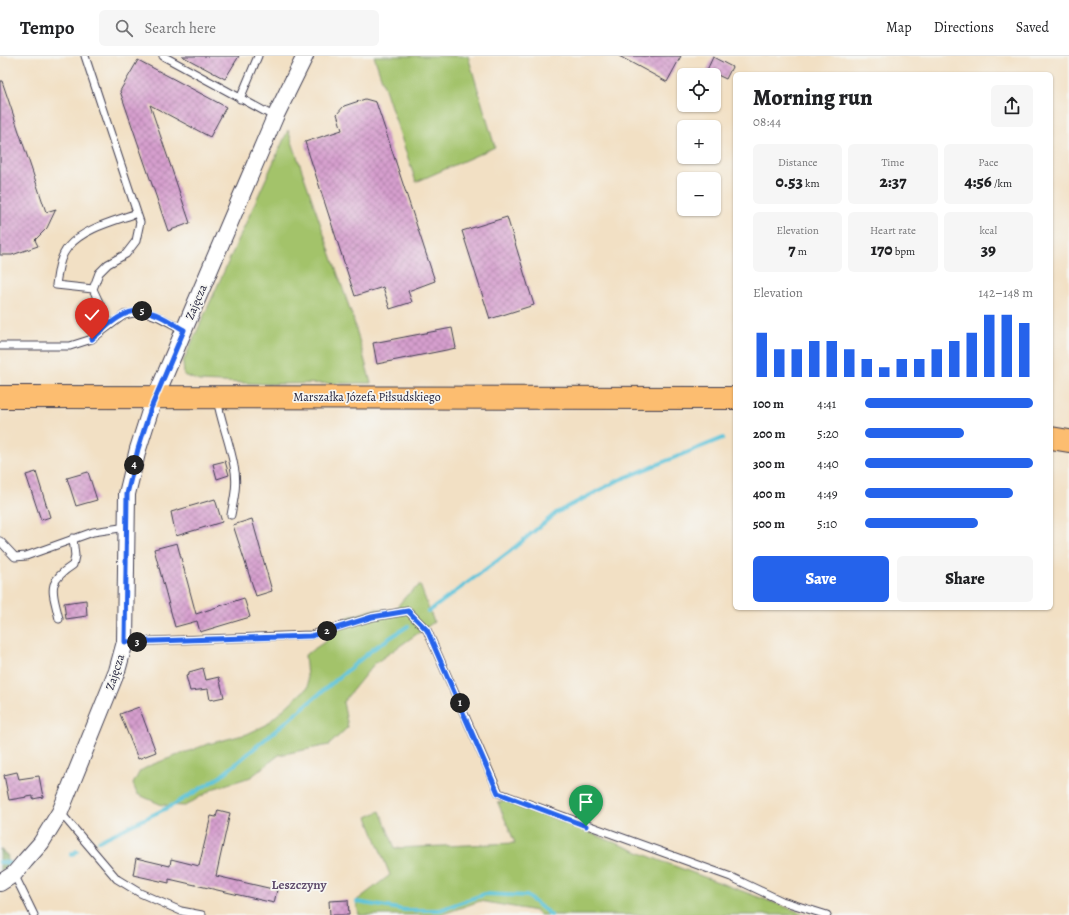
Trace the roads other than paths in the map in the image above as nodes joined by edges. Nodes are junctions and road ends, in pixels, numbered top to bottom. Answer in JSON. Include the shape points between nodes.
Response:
{"nodes":[{"id":1,"x":85,"y":56,"type":"edge"},
{"id":2,"x":163,"y":56,"type":"edge"},
{"id":3,"x":258,"y":56,"type":"edge"},
{"id":4,"x":305,"y":56,"type":"edge"},
{"id":5,"x":240,"y":99,"type":"junction"},
{"id":6,"x":275,"y":117,"type":"junction"},
{"id":7,"x":137,"y":213,"type":"junction"},
{"id":8,"x":92,"y":289,"type":"junction"},
{"id":9,"x":109,"y":324,"type":"junction"},
{"id":10,"x":184,"y":330,"type":"junction"},
{"id":11,"x":0,"y":346,"type":"edge"},
{"id":12,"x":156,"y":396,"type":"junction"},
{"id":13,"x":0,"y":397,"type":"edge"},
{"id":14,"x":216,"y":397,"type":"junction"},
{"id":15,"x":733,"y":398,"type":"edge"},
{"id":16,"x":1053,"y":425,"type":"edge"},
{"id":17,"x":1069,"y":428,"type":"edge"},
{"id":18,"x":1053,"y":438,"type":"edge"},
{"id":19,"x":1069,"y":442,"type":"edge"},
{"id":20,"x":232,"y":516,"type":"dead end"},
{"id":21,"x":127,"y":527,"type":"junction"},
{"id":22,"x":73,"y":538,"type":"junction"},
{"id":23,"x":0,"y":540,"type":"edge"},
{"id":24,"x":59,"y":619,"type":"dead end"},
{"id":25,"x":125,"y":642,"type":"junction"},
{"id":26,"x":60,"y":812,"type":"junction"},
{"id":27,"x":14,"y":874,"type":"junction"},
{"id":28,"x":0,"y":883,"type":"edge"},
{"id":29,"x":34,"y":915,"type":"edge"},
{"id":30,"x":202,"y":915,"type":"edge"},
{"id":31,"x":827,"y":915,"type":"edge"}],
"edges":[{"from":1,"to":7,"type":"lane"},
{"from":2,"to":5,"type":"lane"},
{"from":3,"to":5,"type":"lane"},
{"from":4,"to":6,"type":"street","name":"Zajęcza"},
{"from":5,"to":6,"type":"lane"},
{"from":6,"to":10,"type":"street","name":"Zajęcza"},
{"from":7,"to":8,"type":"lane","via":[[140,222],[136,241],[126,254],[108,264],[99,273]]},
{"from":7,"to":8,"type":"lane","via":[[85,233],[68,247],[59,265],[56,285]]},
{"from":8,"to":9,"type":"lane"},
{"from":9,"to":10,"type":"lane","via":[[124,315],[143,311],[159,316]]},
{"from":9,"to":11,"type":"lane","via":[[92,339],[70,346]]},
{"from":10,"to":12,"type":"street","name":"Zajęcza"},
{"from":12,"to":13,"type":"highway","name":"Marszałka Józefa Piłsudskiego"},
{"from":12,"to":14,"type":"highway","name":"Marszałka Józefa Piłsudskiego"},
{"from":12,"to":21,"type":"street","name":"Zajęcza","via":[[138,449],[127,494]]},
{"from":14,"to":15,"type":"highway","name":"Marszałka Józefa Piłsudskiego"},
{"from":14,"to":20,"type":"lane","via":[[220,420],[235,467],[236,486]]},
{"from":16,"to":17,"type":"highway"},
{"from":18,"to":19,"type":"highway"},
{"from":21,"to":22,"type":"lane"},
{"from":21,"to":25,"type":"street","name":"Zajęcza"},
{"from":22,"to":23,"type":"lane","via":[[33,554],[15,556]]},
{"from":22,"to":24,"type":"lane","via":[[73,565],[57,577],[53,585]]},
{"from":25,"to":26,"type":"street","name":"Zajęcza","via":[[114,678]]},
{"from":25,"to":31,"type":"lane","via":[[311,636],[372,617],[408,611],[427,630],[498,793],[731,877],[782,901]]},
{"from":26,"to":27,"type":"street","name":"Zajęcza","via":[[41,843]]},
{"from":26,"to":30,"type":"lane","via":[[117,879],[140,893],[181,911]]},
{"from":27,"to":28,"type":"street","name":"Zajęcza"},
{"from":27,"to":29,"type":"lane"}]}
